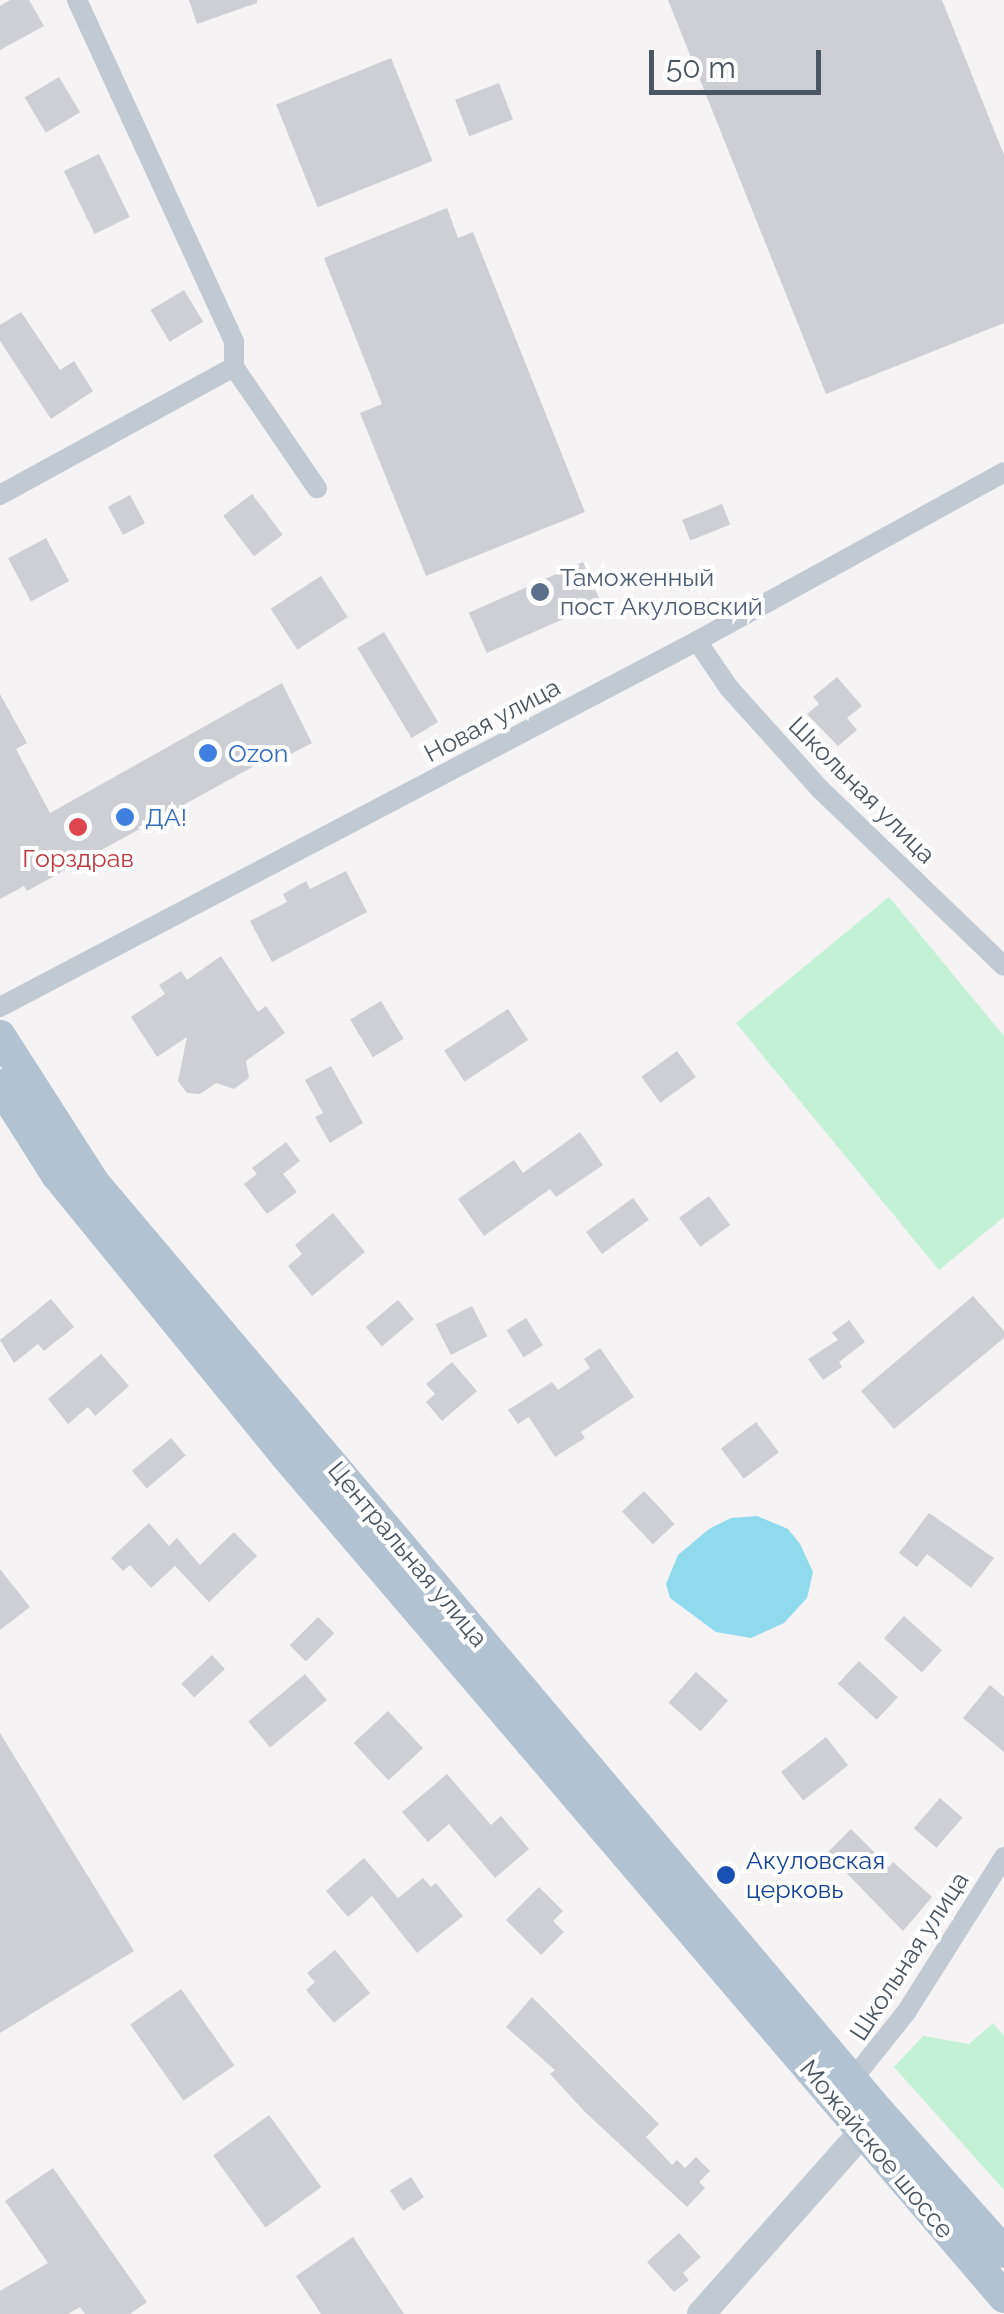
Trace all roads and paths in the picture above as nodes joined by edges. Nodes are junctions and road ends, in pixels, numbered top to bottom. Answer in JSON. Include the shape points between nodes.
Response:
{"nodes":[{"id":1,"x":77,"y":0,"type":"edge"},
{"id":2,"x":234,"y":367,"type":"junction"},
{"id":3,"x":1004,"y":472,"type":"edge"},
{"id":4,"x":317,"y":488,"type":"dead end"},
{"id":5,"x":0,"y":495,"type":"edge"},
{"id":6,"x":696,"y":640,"type":"junction"},
{"id":7,"x":1004,"y":966,"type":"edge"},
{"id":8,"x":0,"y":1007,"type":"edge"},
{"id":9,"x":0,"y":1036,"type":"edge"},
{"id":10,"x":0,"y":1085,"type":"edge"},
{"id":11,"x":1004,"y":1858,"type":"edge"},
{"id":12,"x":751,"y":2000,"type":"joint"},
{"id":13,"x":843,"y":2069,"type":"junction"},
{"id":14,"x":870,"y":2124,"type":"junction"},
{"id":15,"x":1004,"y":2252,"type":"edge"},
{"id":16,"x":1004,"y":2297,"type":"edge"},
{"id":17,"x":701,"y":2314,"type":"edge"}],
"edges":[{"from":1,"to":2,"type":"street","via":[[234,342]]},
{"from":2,"to":4,"type":"street"},
{"from":2,"to":5,"type":"street"},
{"from":3,"to":6,"type":"street","name":"Новая улица"},
{"from":6,"to":7,"type":"street","name":"Школьная улица","via":[[729,688],[820,789]]},
{"from":6,"to":8,"type":"street","name":"Новая улица"},
{"from":9,"to":13,"type":"main road","name":"Центральная улица","via":[[94,1183]]},
{"from":10,"to":12,"type":"main road","name":"Центральная улица","via":[[110,1242]]},
{"from":11,"to":13,"type":"street","name":"Школьная улица","via":[[907,2011]]},
{"from":12,"to":14,"type":"main road","name":"Можайское шоссе"},
{"from":13,"to":14,"type":"main road","name":"Можайское шоссе"},
{"from":14,"to":15,"type":"main road","name":"Можайское шоссе"},
{"from":14,"to":16,"type":"main road","name":"Можайское шоссе"},
{"from":14,"to":17,"type":"street"}]}
